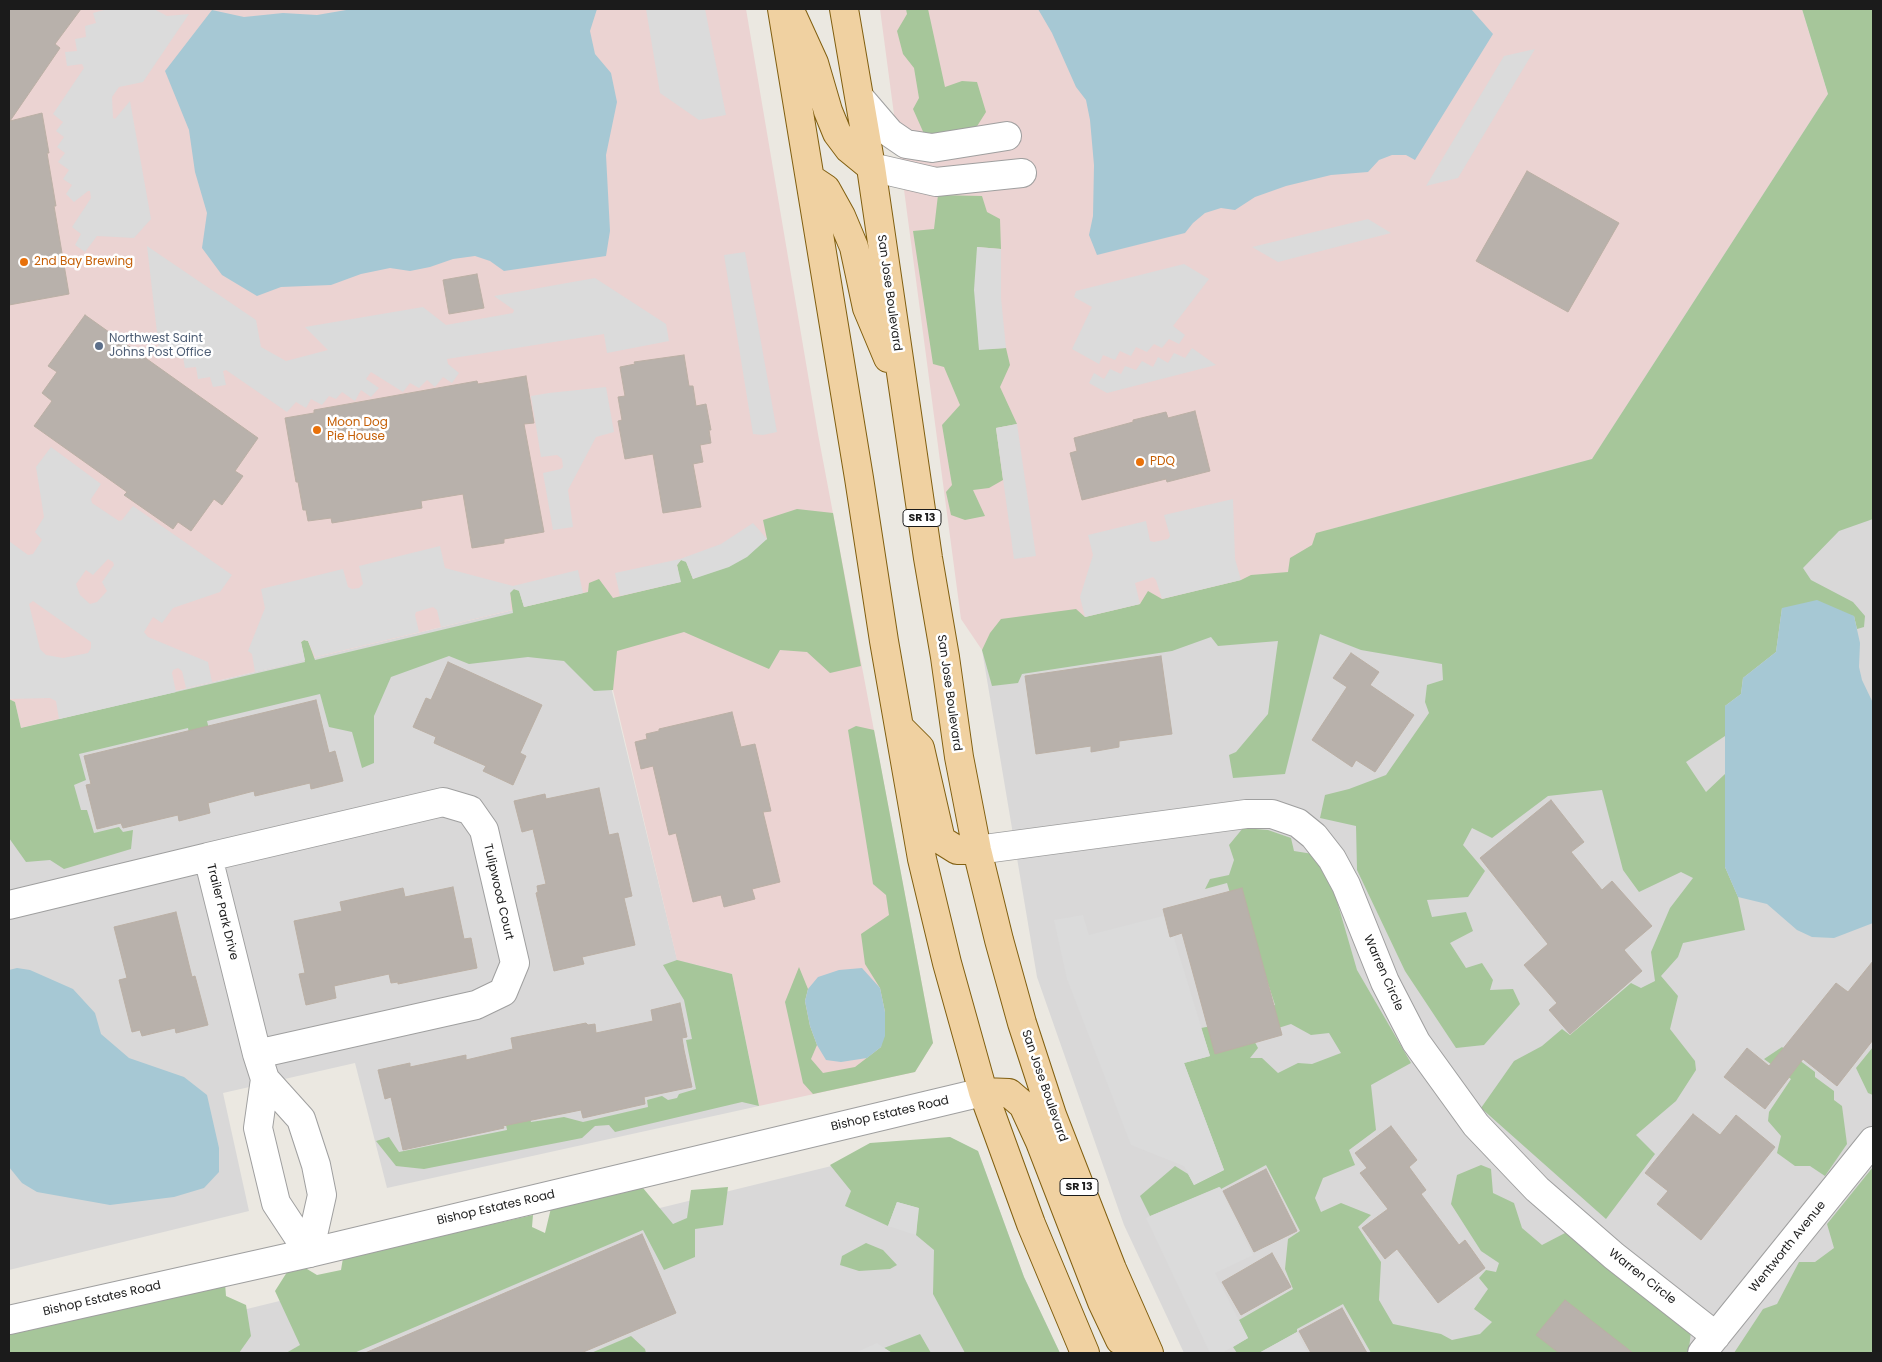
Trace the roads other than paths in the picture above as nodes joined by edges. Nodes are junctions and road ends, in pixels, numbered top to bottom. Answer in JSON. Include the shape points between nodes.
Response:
{"nodes":[{"id":1,"x":782,"y":9,"type":"edge"},
{"id":2,"x":789,"y":9,"type":"edge"},
{"id":3,"x":844,"y":9,"type":"edge"},
{"id":4,"x":860,"y":98,"type":"junction"},
{"id":5,"x":1007,"y":136,"type":"dead end"},
{"id":6,"x":871,"y":168,"type":"junction"},
{"id":7,"x":1022,"y":173,"type":"dead end"},
{"id":8,"x":811,"y":179,"type":"junction"},
{"id":9,"x":904,"y":394,"type":"junction"},
{"id":10,"x":898,"y":726,"type":"junction"},
{"id":11,"x":977,"y":850,"type":"junction"},
{"id":12,"x":208,"y":857,"type":"junction"},
{"id":13,"x":9,"y":905,"type":"edge"},
{"id":14,"x":261,"y":1066,"type":"junction"},
{"id":15,"x":983,"y":1092,"type":"junction"},
{"id":16,"x":1873,"y":1141,"type":"edge"},
{"id":17,"x":309,"y":1253,"type":"junction"},
{"id":18,"x":9,"y":1320,"type":"edge"},
{"id":19,"x":1709,"y":1345,"type":"edge"},
{"id":20,"x":1148,"y":1350,"type":"edge"},
{"id":21,"x":1085,"y":1353,"type":"edge"}],
"edges":[{"from":1,"to":8,"type":"main road"},
{"from":2,"to":6,"type":"main road","via":[[814,63],[837,133],[849,149]]},
{"from":3,"to":4,"type":"main road","name":"San Jose Boulevard","number":"SR 13"},
{"from":4,"to":5,"type":"street","via":[[890,133],[906,144],[932,148]]},
{"from":4,"to":6,"type":"main road","name":"San Jose Boulevard","number":"SR 13"},
{"from":6,"to":7,"type":"street","via":[[936,182]]},
{"from":6,"to":9,"type":"main road","name":"San Jose Boulevard","number":"SR 13"},
{"from":8,"to":9,"type":"main road","via":[[826,190],[841,216],[854,247],[867,308]]},
{"from":8,"to":10,"type":"main road"},
{"from":9,"to":11,"type":"main road","name":"San Jose Boulevard","number":"SR 13","via":[[959,757]]},
{"from":10,"to":11,"type":"main road","via":[[920,748],[941,840],[957,850]]},
{"from":10,"to":15,"type":"main road","via":[[922,859]]},
{"from":11,"to":19,"type":"street","name":"Warren Circle","via":[[1246,814],[1272,814],[1298,823],[1314,836],[1332,859],[1346,885],[1385,982],[1416,1042],[1476,1125],[1537,1188]]},
{"from":11,"to":20,"type":"main road","name":"San Jose Boulevard","number":"SR 13","via":[[1022,1023],[1052,1116],[1112,1269]]},
{"from":12,"to":13,"type":"street","name":"Trailer Park Drive"},
{"from":12,"to":14,"type":"street","name":"Trailer Park Drive"},
{"from":12,"to":14,"type":"street","name":"Tulipwood Court","via":[[443,802],[470,810],[484,830],[515,963],[503,992],[476,1006]]},
{"from":14,"to":17,"type":"street","name":"Trailer Park Drive","via":[[258,1128],[276,1203]]},
{"from":14,"to":17,"type":"street","name":"Trailer Park Drive","via":[[301,1119],[316,1166],[322,1194]]},
{"from":15,"to":17,"type":"street","name":"Bishop Estates Road"},
{"from":15,"to":20,"type":"main road","via":[[1008,1093],[1023,1105],[1120,1340]]},
{"from":15,"to":21,"type":"main road","via":[[1031,1224]]},
{"from":16,"to":19,"type":"street","name":"Wentworth Avenue"},
{"from":17,"to":18,"type":"street","name":"Bishop Estates Road"}]}
